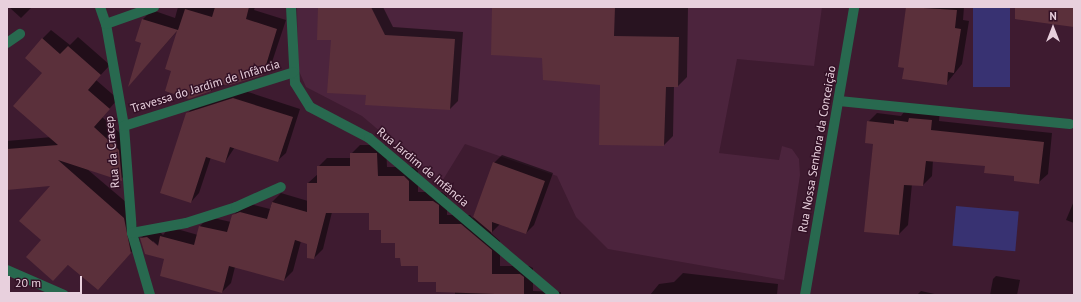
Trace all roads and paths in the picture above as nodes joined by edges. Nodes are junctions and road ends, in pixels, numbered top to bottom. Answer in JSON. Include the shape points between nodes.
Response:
{"nodes":[{"id":1,"x":100,"y":7,"type":"edge"},
{"id":2,"x":154,"y":7,"type":"edge"},
{"id":3,"x":291,"y":7,"type":"edge"},
{"id":4,"x":854,"y":7,"type":"edge"},
{"id":5,"x":106,"y":24,"type":"junction"},
{"id":6,"x":20,"y":34,"type":"dead end"},
{"id":7,"x":7,"y":43,"type":"edge"},
{"id":8,"x":294,"y":72,"type":"junction"},
{"id":9,"x":839,"y":101,"type":"junction"},
{"id":10,"x":1070,"y":124,"type":"dead end"},
{"id":11,"x":124,"y":126,"type":"junction"},
{"id":12,"x":281,"y":187,"type":"dead end"},
{"id":13,"x":132,"y":233,"type":"junction"},
{"id":14,"x":7,"y":270,"type":"edge"},
{"id":15,"x":64,"y":295,"type":"edge"},
{"id":16,"x":150,"y":295,"type":"edge"},
{"id":17,"x":555,"y":295,"type":"edge"},
{"id":18,"x":805,"y":295,"type":"edge"}],
"edges":[{"from":1,"to":5,"type":"street","name":"Rua da Cracep"},
{"from":2,"to":5,"type":"street"},
{"from":3,"to":8,"type":"street","name":"Rua Jardim de Infância"},
{"from":4,"to":9,"type":"street","name":"Rua Nossa Senhora da Conceição"},
{"from":5,"to":11,"type":"street","name":"Rua da Cracep"},
{"from":6,"to":7,"type":"street"},
{"from":8,"to":11,"type":"street","name":"Travessa do Jardim de Infância"},
{"from":8,"to":17,"type":"street","name":"Rua Jardim de Infância","via":[[295,83],[310,107],[369,138]]},
{"from":9,"to":10,"type":"street"},
{"from":9,"to":18,"type":"street","name":"Rua Nossa Senhora da Conceição"},
{"from":11,"to":13,"type":"street","name":"Rua da Cracep"},
{"from":12,"to":13,"type":"street","via":[[236,207],[186,223]]},
{"from":13,"to":16,"type":"street","name":"Rua da Cracep"},
{"from":14,"to":15,"type":"street"}]}
